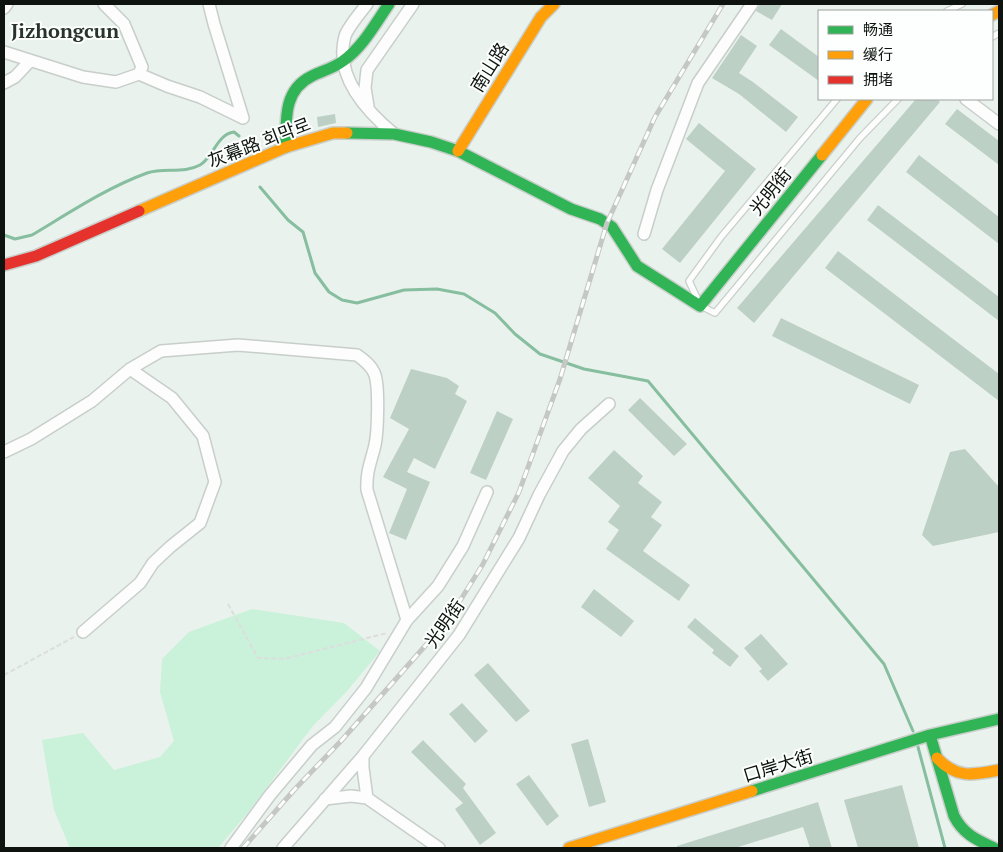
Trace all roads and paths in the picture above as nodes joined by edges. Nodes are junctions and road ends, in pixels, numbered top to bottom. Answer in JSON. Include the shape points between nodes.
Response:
{"nodes":[{"id":1,"x":7,"y":4,"type":"edge"},
{"id":2,"x":104,"y":4,"type":"edge"},
{"id":3,"x":210,"y":4,"type":"edge"},
{"id":4,"x":367,"y":4,"type":"edge"},
{"id":5,"x":389,"y":4,"type":"edge"},
{"id":6,"x":413,"y":4,"type":"edge"},
{"id":7,"x":554,"y":4,"type":"edge"},
{"id":8,"x":752,"y":4,"type":"edge"},
{"id":9,"x":962,"y":4,"type":"edge"},
{"id":10,"x":4,"y":8,"type":"edge"},
{"id":11,"x":949,"y":10,"type":"edge"},
{"id":12,"x":4,"y":52,"type":"edge"},
{"id":13,"x":30,"y":61,"type":"junction"},
{"id":14,"x":342,"y":61,"type":"junction"},
{"id":15,"x":139,"y":74,"type":"junction"},
{"id":16,"x":4,"y":83,"type":"edge"},
{"id":17,"x":835,"y":100,"type":"edge"},
{"id":18,"x":866,"y":100,"type":"edge"},
{"id":19,"x":897,"y":100,"type":"edge"},
{"id":20,"x":967,"y":100,"type":"edge"},
{"id":21,"x":368,"y":108,"type":"junction"},
{"id":22,"x":999,"y":124,"type":"edge"},
{"id":23,"x":394,"y":134,"type":"junction"},
{"id":24,"x":286,"y":147,"type":"junction"},
{"id":25,"x":458,"y":151,"type":"junction"},
{"id":26,"x":644,"y":234,"type":"dead end"},
{"id":27,"x":4,"y":265,"type":"edge"},
{"id":28,"x":700,"y":306,"type":"junction"},
{"id":29,"x":130,"y":369,"type":"junction"},
{"id":30,"x":609,"y":404,"type":"dead end"},
{"id":31,"x":4,"y":452,"type":"edge"},
{"id":32,"x":487,"y":492,"type":"dead end"},
{"id":33,"x":228,"y":604,"type":"dead end"},
{"id":34,"x":404,"y":624,"type":"junction"},
{"id":35,"x":83,"y":632,"type":"joint"},
{"id":36,"x":4,"y":675,"type":"edge"},
{"id":37,"x":999,"y":719,"type":"edge"},
{"id":38,"x":926,"y":737,"type":"junction"},
{"id":39,"x":363,"y":756,"type":"junction"},
{"id":40,"x":936,"y":758,"type":"junction"},
{"id":41,"x":999,"y":770,"type":"edge"},
{"id":42,"x":367,"y":798,"type":"junction"},
{"id":43,"x":325,"y":799,"type":"junction"},
{"id":44,"x":230,"y":848,"type":"edge"},
{"id":45,"x":283,"y":848,"type":"edge"},
{"id":46,"x":440,"y":848,"type":"edge"},
{"id":47,"x":569,"y":848,"type":"edge"},
{"id":48,"x":994,"y":848,"type":"edge"}],
"edges":[{"from":1,"to":10,"type":"street"},
{"from":2,"to":15,"type":"street","via":[[124,24],[142,67]]},
{"from":3,"to":15,"type":"street","via":[[243,118],[200,97]]},
{"from":4,"to":14,"type":"street","via":[[346,34]]},
{"from":5,"to":14,"type":"main road","via":[[356,49]]},
{"from":6,"to":21,"type":"street","via":[[367,70]]},
{"from":7,"to":25,"type":"main road","name":"南山路","via":[[540,17]]},
{"from":8,"to":26,"type":"street","via":[[698,83],[657,190]]},
{"from":9,"to":11,"type":"lane"},
{"from":12,"to":13,"type":"street"},
{"from":13,"to":15,"type":"street","via":[[83,77],[116,82]]},
{"from":13,"to":16,"type":"street","via":[[15,77]]},
{"from":14,"to":21,"type":"street","via":[[350,84]]},
{"from":14,"to":24,"type":"main road","via":[[306,80],[292,92],[288,100]]},
{"from":17,"to":28,"type":"lane","via":[[721,237],[689,282]]},
{"from":18,"to":28,"type":"main road","name":"光明街"},
{"from":19,"to":28,"type":"lane","via":[[860,138],[715,313]]},
{"from":20,"to":22,"type":"street"},
{"from":21,"to":23,"type":"street"},
{"from":23,"to":24,"type":"main road","name":"灰幕路 회막로","via":[[333,133]]},
{"from":23,"to":25,"type":"main road","name":"灰幕路 회막로"},
{"from":24,"to":27,"type":"main road","name":"灰幕路 회막로","via":[[36,256]]},
{"from":25,"to":28,"type":"main road","name":"灰幕路 회막로","via":[[571,209],[607,222],[637,266]]},
{"from":29,"to":31,"type":"street","via":[[92,401]]},
{"from":29,"to":34,"type":"street","via":[[161,351],[238,345],[357,355],[368,363],[375,375],[378,416],[376,443],[366,476],[367,490]]},
{"from":29,"to":35,"type":"street","via":[[172,398],[203,436],[215,482],[200,523],[153,563],[140,583]]},
{"from":30,"to":39,"type":"street","name":"光明街","via":[[581,429],[563,451],[519,538],[459,635]]},
{"from":32,"to":34,"type":"street","via":[[463,546],[438,586]]},
{"from":33,"to":34,"type":"path","via":[[258,658],[284,659]]},
{"from":34,"to":44,"type":"street","via":[[366,688],[335,727],[312,745]]},
{"from":35,"to":36,"type":"path"},
{"from":37,"to":38,"type":"main road","name":"口岸大街"},
{"from":38,"to":40,"type":"main road"},
{"from":38,"to":47,"type":"main road","name":"口岸大街"},
{"from":39,"to":42,"type":"street"},
{"from":39,"to":43,"type":"street","name":"光明街"},
{"from":40,"to":41,"type":"main road","via":[[945,768],[962,775]]},
{"from":40,"to":48,"type":"main road","via":[[959,826],[966,834]]},
{"from":42,"to":43,"type":"street"},
{"from":42,"to":46,"type":"street"},
{"from":43,"to":45,"type":"street","name":"光明街"}]}
